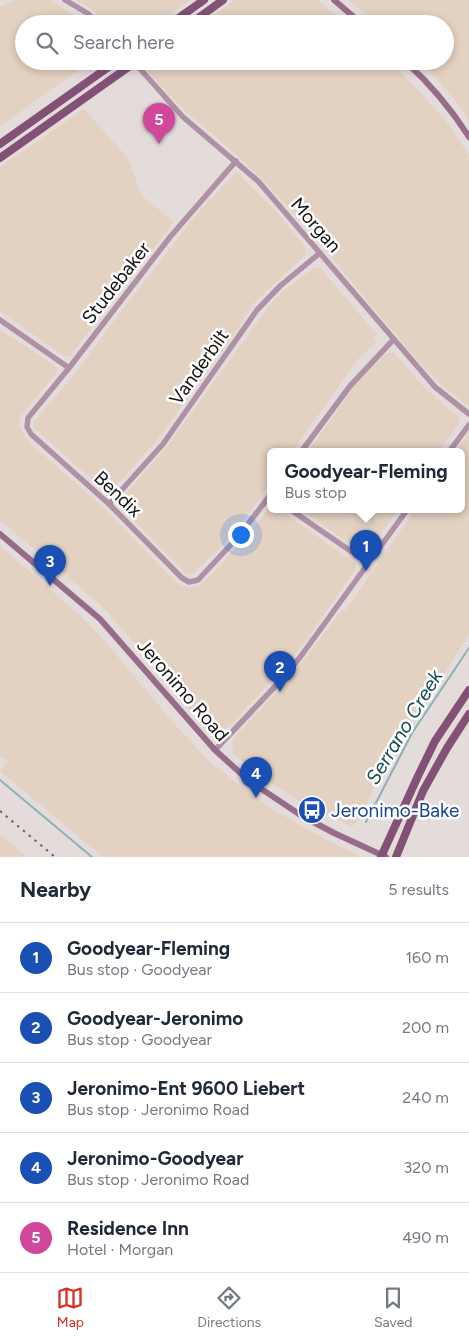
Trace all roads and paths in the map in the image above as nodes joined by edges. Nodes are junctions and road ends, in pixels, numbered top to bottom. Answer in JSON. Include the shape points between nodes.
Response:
{"nodes":[{"id":1,"x":65,"y":0,"type":"edge"},
{"id":2,"x":204,"y":0,"type":"edge"},
{"id":3,"x":224,"y":0,"type":"edge"},
{"id":4,"x":334,"y":0,"type":"edge"},
{"id":5,"x":89,"y":15,"type":"edge"},
{"id":6,"x":183,"y":15,"type":"edge"},
{"id":7,"x":203,"y":15,"type":"edge"},
{"id":8,"x":352,"y":15,"type":"edge"},
{"id":9,"x":104,"y":70,"type":"edge"},
{"id":10,"x":124,"y":70,"type":"edge"},
{"id":11,"x":142,"y":70,"type":"edge"},
{"id":12,"x":414,"y":70,"type":"edge"},
{"id":13,"x":469,"y":137,"type":"edge"},
{"id":14,"x":0,"y":144,"type":"edge"},
{"id":15,"x":0,"y":158,"type":"edge"},
{"id":16,"x":236,"y":162,"type":"junction"},
{"id":17,"x":320,"y":253,"type":"junction"},
{"id":18,"x":0,"y":320,"type":"edge"},
{"id":19,"x":394,"y":340,"type":"junction"},
{"id":20,"x":69,"y":368,"type":"junction"},
{"id":21,"x":469,"y":414,"type":"edge"},
{"id":22,"x":469,"y":425,"type":"edge"},
{"id":23,"x":27,"y":427,"type":"joint"},
{"id":24,"x":305,"y":448,"type":"edge"},
{"id":25,"x":452,"y":448,"type":"edge"},
{"id":26,"x":267,"y":500,"type":"edge"},
{"id":27,"x":109,"y":504,"type":"junction"},
{"id":28,"x":295,"y":513,"type":"edge"},
{"id":29,"x":405,"y":513,"type":"edge"},
{"id":30,"x":0,"y":534,"type":"edge"},
{"id":31,"x":368,"y":563,"type":"junction"},
{"id":32,"x":469,"y":690,"type":"edge"},
{"id":33,"x":469,"y":714,"type":"edge"},
{"id":34,"x":216,"y":750,"type":"junction"},
{"id":35,"x":383,"y":856,"type":"edge"},
{"id":36,"x":396,"y":857,"type":"edge"}],
"edges":[{"from":1,"to":5,"type":"street"},
{"from":2,"to":6,"type":"main road"},
{"from":3,"to":7,"type":"main road"},
{"from":4,"to":8,"type":"main road"},
{"from":9,"to":14,"type":"main road"},
{"from":10,"to":15,"type":"main road"},
{"from":11,"to":16,"type":"street","name":"Morgan","via":[[183,117]]},
{"from":12,"to":13,"type":"main road"},
{"from":16,"to":17,"type":"street","name":"Morgan","via":[[258,182]]},
{"from":16,"to":20,"type":"street","name":"Studebaker","via":[[170,237]]},
{"from":17,"to":19,"type":"street","name":"Morgan"},
{"from":17,"to":27,"type":"street","name":"Vanderbilt","via":[[262,304],[163,444]]},
{"from":18,"to":20,"type":"street"},
{"from":19,"to":21,"type":"street","name":"Morgan","via":[[435,388]]},
{"from":19,"to":24,"type":"street","via":[[350,386]]},
{"from":20,"to":23,"type":"street","name":"Studebaker","via":[[28,418]]},
{"from":22,"to":25,"type":"street"},
{"from":23,"to":27,"type":"street","name":"Bendix"},
{"from":26,"to":27,"type":"street","name":"Bendix","via":[[237,539],[198,580],[189,582]]},
{"from":28,"to":31,"type":"street"},
{"from":29,"to":31,"type":"street"},
{"from":30,"to":34,"type":"main road","name":"Jeronimo Road","via":[[100,619]]},
{"from":31,"to":34,"type":"street","via":[[292,667]]},
{"from":32,"to":35,"type":"main road","via":[[435,741]]},
{"from":33,"to":36,"type":"main road","via":[[423,791]]},
{"from":34,"to":35,"type":"main road","name":"Jeronimo Road","via":[[248,780],[287,808]]}]}
